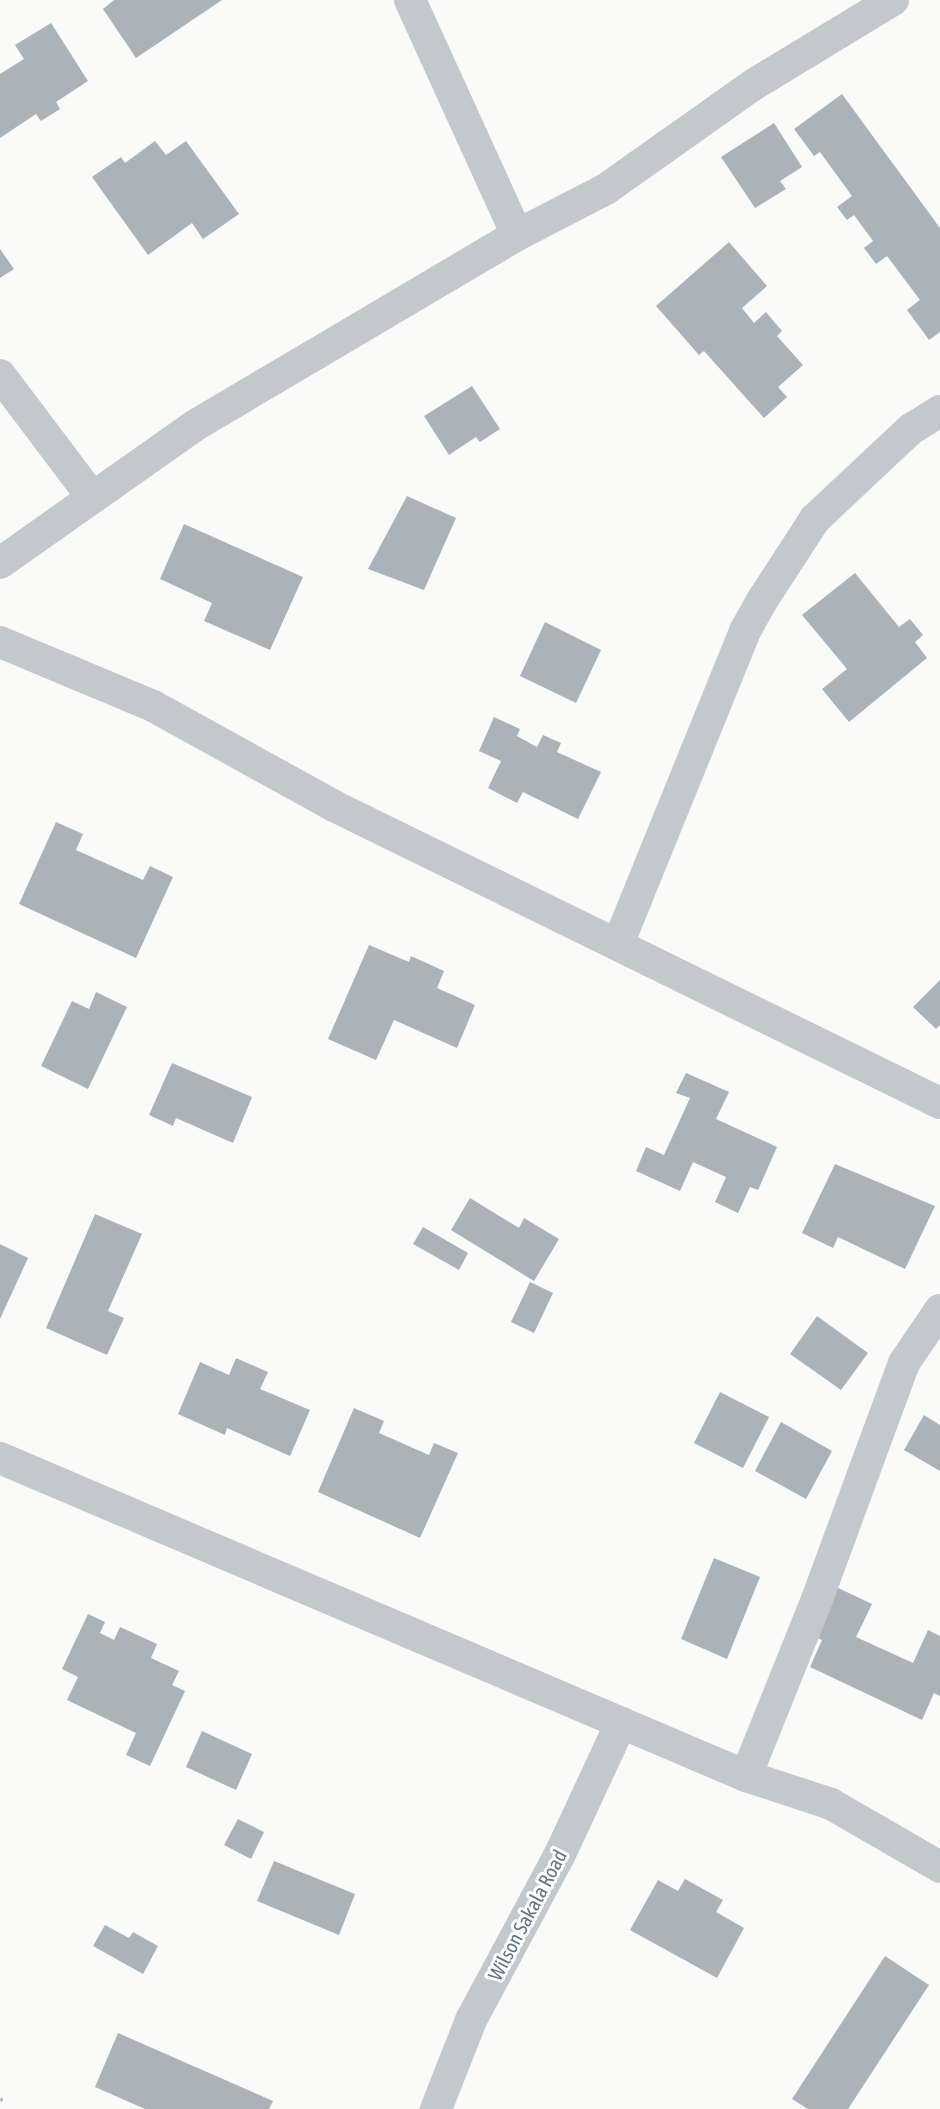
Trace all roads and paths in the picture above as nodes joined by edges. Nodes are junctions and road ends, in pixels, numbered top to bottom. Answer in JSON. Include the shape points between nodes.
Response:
{"nodes":[{"id":1,"x":411,"y":0,"type":"edge"},
{"id":2,"x":893,"y":0,"type":"edge"},
{"id":3,"x":517,"y":235,"type":"junction"},
{"id":4,"x":0,"y":375,"type":"edge"},
{"id":5,"x":940,"y":411,"type":"edge"},
{"id":6,"x":92,"y":497,"type":"junction"},
{"id":7,"x":0,"y":563,"type":"edge"},
{"id":8,"x":0,"y":642,"type":"edge"},
{"id":9,"x":618,"y":944,"type":"junction"},
{"id":10,"x":940,"y":1102,"type":"edge"},
{"id":11,"x":940,"y":1310,"type":"edge"},
{"id":12,"x":0,"y":1458,"type":"edge"},
{"id":13,"x":621,"y":1723,"type":"junction"},
{"id":14,"x":746,"y":1776,"type":"junction"},
{"id":15,"x":940,"y":1867,"type":"edge"},
{"id":16,"x":436,"y":2109,"type":"edge"}],
"edges":[{"from":1,"to":3,"type":"street"},
{"from":2,"to":3,"type":"street","via":[[753,85],[606,189]]},
{"from":3,"to":6,"type":"street","via":[[194,426]]},
{"from":4,"to":6,"type":"street"},
{"from":5,"to":9,"type":"street","via":[[911,429],[815,519],[763,599],[745,631]]},
{"from":6,"to":7,"type":"street"},
{"from":8,"to":9,"type":"street","via":[[153,706],[334,806]]},
{"from":9,"to":10,"type":"street"},
{"from":11,"to":14,"type":"street","via":[[904,1363],[816,1602]]},
{"from":12,"to":13,"type":"street"},
{"from":13,"to":14,"type":"street"},
{"from":13,"to":16,"type":"street","name":"Wilson Sakala Road","via":[[560,1854],[471,2020]]},
{"from":14,"to":15,"type":"street","via":[[831,1804]]}]}
